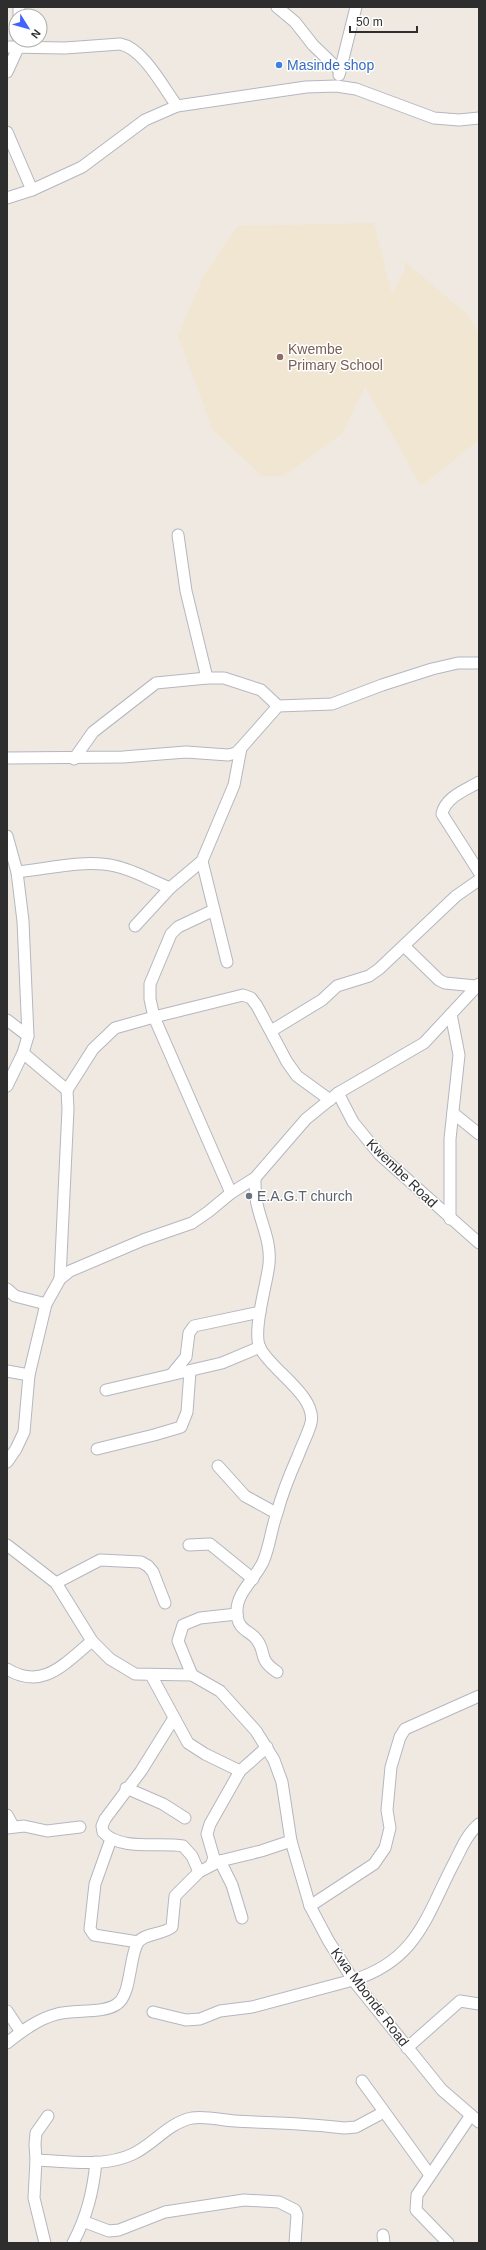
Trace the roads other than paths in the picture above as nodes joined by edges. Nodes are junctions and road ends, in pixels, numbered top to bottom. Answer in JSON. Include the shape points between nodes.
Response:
{"nodes":[{"id":1,"x":277,"y":7,"type":"edge"},
{"id":2,"x":356,"y":7,"type":"edge"},
{"id":3,"x":48,"y":44,"type":"edge"},
{"id":4,"x":16,"y":48,"type":"edge"},
{"id":5,"x":340,"y":71,"type":"junction"},
{"id":6,"x":7,"y":72,"type":"edge"},
{"id":7,"x":336,"y":86,"type":"junction"},
{"id":8,"x":177,"y":106,"type":"junction"},
{"id":9,"x":479,"y":118,"type":"edge"},
{"id":10,"x":7,"y":132,"type":"edge"},
{"id":11,"x":32,"y":190,"type":"junction"},
{"id":12,"x":7,"y":198,"type":"edge"},
{"id":13,"x":178,"y":535,"type":"dead end"},
{"id":14,"x":479,"y":663,"type":"edge"},
{"id":15,"x":207,"y":678,"type":"junction"},
{"id":16,"x":278,"y":706,"type":"junction"},
{"id":17,"x":241,"y":748,"type":"junction"},
{"id":18,"x":7,"y":758,"type":"edge"},
{"id":19,"x":74,"y":759,"type":"junction"},
{"id":20,"x":479,"y":782,"type":"edge"},
{"id":21,"x":7,"y":836,"type":"edge"},
{"id":22,"x":202,"y":861,"type":"junction"},
{"id":23,"x":17,"y":872,"type":"junction"},
{"id":24,"x":479,"y":872,"type":"edge"},
{"id":25,"x":479,"y":880,"type":"edge"},
{"id":26,"x":170,"y":888,"type":"junction"},
{"id":27,"x":214,"y":910,"type":"junction"},
{"id":28,"x":135,"y":926,"type":"dead end"},
{"id":29,"x":405,"y":946,"type":"junction"},
{"id":30,"x":227,"y":962,"type":"dead end"},
{"id":31,"x":478,"y":985,"type":"edge"},
{"id":32,"x":451,"y":1014,"type":"junction"},
{"id":33,"x":154,"y":1016,"type":"junction"},
{"id":34,"x":7,"y":1020,"type":"edge"},
{"id":35,"x":272,"y":1031,"type":"junction"},
{"id":36,"x":28,"y":1036,"type":"junction"},
{"id":37,"x":23,"y":1054,"type":"junction"},
{"id":38,"x":7,"y":1086,"type":"edge"},
{"id":39,"x":67,"y":1090,"type":"junction"},
{"id":40,"x":334,"y":1096,"type":"junction"},
{"id":41,"x":453,"y":1114,"type":"junction"},
{"id":42,"x":479,"y":1134,"type":"edge"},
{"id":43,"x":255,"y":1178,"type":"junction"},
{"id":44,"x":231,"y":1193,"type":"junction"},
{"id":45,"x":450,"y":1220,"type":"junction"},
{"id":46,"x":479,"y":1243,"type":"edge"},
{"id":47,"x":60,"y":1279,"type":"junction"},
{"id":48,"x":7,"y":1289,"type":"edge"},
{"id":49,"x":46,"y":1304,"type":"junction"},
{"id":50,"x":260,"y":1312,"type":"junction"},
{"id":51,"x":260,"y":1347,"type":"junction"},
{"id":52,"x":7,"y":1371,"type":"edge"},
{"id":53,"x":190,"y":1371,"type":"junction"},
{"id":54,"x":29,"y":1374,"type":"junction"},
{"id":55,"x":172,"y":1374,"type":"junction"},
{"id":56,"x":106,"y":1390,"type":"dead end"},
{"id":57,"x":97,"y":1449,"type":"dead end"},
{"id":58,"x":7,"y":1462,"type":"edge"},
{"id":59,"x":218,"y":1466,"type":"dead end"},
{"id":60,"x":276,"y":1513,"type":"junction"},
{"id":61,"x":7,"y":1544,"type":"edge"},
{"id":62,"x":189,"y":1544,"type":"dead end"},
{"id":63,"x":253,"y":1579,"type":"junction"},
{"id":64,"x":56,"y":1583,"type":"junction"},
{"id":65,"x":165,"y":1603,"type":"dead end"},
{"id":66,"x":236,"y":1614,"type":"junction"},
{"id":67,"x":92,"y":1641,"type":"junction"},
{"id":68,"x":7,"y":1669,"type":"edge"},
{"id":69,"x":277,"y":1672,"type":"dead end"},
{"id":70,"x":151,"y":1675,"type":"junction"},
{"id":71,"x":192,"y":1675,"type":"junction"},
{"id":72,"x":479,"y":1696,"type":"edge"},
{"id":73,"x":174,"y":1718,"type":"junction"},
{"id":74,"x":267,"y":1747,"type":"junction"},
{"id":75,"x":240,"y":1771,"type":"junction"},
{"id":76,"x":126,"y":1788,"type":"junction"},
{"id":77,"x":7,"y":1815,"type":"edge"},
{"id":78,"x":185,"y":1818,"type":"dead end"},
{"id":79,"x":479,"y":1824,"type":"edge"},
{"id":80,"x":10,"y":1827,"type":"edge"},
{"id":81,"x":80,"y":1827,"type":"dead end"},
{"id":82,"x":111,"y":1839,"type":"junction"},
{"id":83,"x":291,"y":1841,"type":"junction"},
{"id":84,"x":215,"y":1863,"type":"junction"},
{"id":85,"x":199,"y":1872,"type":"junction"},
{"id":86,"x":310,"y":1906,"type":"junction"},
{"id":87,"x":242,"y":1918,"type":"dead end"},
{"id":88,"x":138,"y":1942,"type":"junction"},
{"id":89,"x":353,"y":1980,"type":"junction"},
{"id":90,"x":479,"y":2004,"type":"edge"},
{"id":91,"x":7,"y":2011,"type":"edge"},
{"id":92,"x":153,"y":2012,"type":"dead end"},
{"id":93,"x":21,"y":2032,"type":"junction"},
{"id":94,"x":7,"y":2043,"type":"edge"},
{"id":95,"x":407,"y":2048,"type":"junction"},
{"id":96,"x":362,"y":2081,"type":"dead end"},
{"id":97,"x":384,"y":2112,"type":"junction"},
{"id":98,"x":48,"y":2116,"type":"dead end"},
{"id":99,"x":475,"y":2118,"type":"edge"},
{"id":100,"x":36,"y":2160,"type":"junction"},
{"id":101,"x":96,"y":2162,"type":"junction"},
{"id":102,"x":430,"y":2175,"type":"junction"},
{"id":103,"x":84,"y":2222,"type":"junction"},
{"id":104,"x":45,"y":2243,"type":"edge"},
{"id":105,"x":73,"y":2243,"type":"edge"},
{"id":106,"x":295,"y":2243,"type":"edge"},
{"id":107,"x":448,"y":2243,"type":"edge"}],
"edges":[{"from":1,"to":5,"type":"street"},
{"from":2,"to":5,"type":"street"},
{"from":3,"to":8,"type":"street","via":[[127,45],[139,52]]},
{"from":4,"to":6,"type":"street"},
{"from":5,"to":7,"type":"street"},
{"from":7,"to":8,"type":"street","via":[[306,87]]},
{"from":7,"to":9,"type":"street","via":[[356,89],[434,118]]},
{"from":8,"to":11,"type":"street","via":[[145,120],[82,167]]},
{"from":10,"to":11,"type":"street"},
{"from":11,"to":12,"type":"street"},
{"from":13,"to":15,"type":"street","via":[[186,590]]},
{"from":14,"to":16,"type":"street","via":[[458,663],[432,669],[332,704]]},
{"from":15,"to":16,"type":"street","via":[[224,678],[248,684],[261,690]]},
{"from":15,"to":19,"type":"street","via":[[156,683],[93,732]]},
{"from":16,"to":17,"type":"street"},
{"from":17,"to":19,"type":"street","via":[[236,753],[228,755],[186,752]]},
{"from":17,"to":22,"type":"street","via":[[234,784]]},
{"from":18,"to":19,"type":"street"},
{"from":20,"to":24,"type":"street","via":[[448,800],[442,814]]},
{"from":21,"to":23,"type":"street"},
{"from":22,"to":26,"type":"street"},
{"from":22,"to":27,"type":"street"},
{"from":23,"to":26,"type":"street","via":[[84,864],[105,865],[128,870]]},
{"from":23,"to":36,"type":"street","via":[[23,921]]},
{"from":25,"to":29,"type":"street","via":[[456,896]]},
{"from":26,"to":28,"type":"street"},
{"from":27,"to":30,"type":"street"},
{"from":27,"to":33,"type":"street","via":[[178,927],[171,934],[150,984]]},
{"from":29,"to":31,"type":"street","via":[[439,980],[445,983]]},
{"from":29,"to":35,"type":"street","via":[[369,976],[337,986],[322,1000]]},
{"from":31,"to":32,"type":"street"},
{"from":32,"to":40,"type":"street","via":[[433,1035],[414,1050]]},
{"from":32,"to":41,"type":"street","via":[[459,1055]]},
{"from":33,"to":35,"type":"street","via":[[243,995],[251,998]]},
{"from":33,"to":39,"type":"street","via":[[115,1028],[93,1049]]},
{"from":33,"to":44,"type":"street"},
{"from":34,"to":36,"type":"street"},
{"from":35,"to":40,"type":"street","via":[[297,1076]]},
{"from":36,"to":37,"type":"street"},
{"from":37,"to":38,"type":"street"},
{"from":37,"to":39,"type":"street"},
{"from":39,"to":47,"type":"street"},
{"from":40,"to":43,"type":"street","via":[[306,1119]]},
{"from":40,"to":45,"type":"street","name":"Kwembe Road","via":[[380,1155]]},
{"from":41,"to":42,"type":"street"},
{"from":41,"to":45,"type":"street","via":[[450,1139]]},
{"from":43,"to":44,"type":"street"},
{"from":43,"to":50,"type":"street","via":[[258,1209],[270,1250]]},
{"from":44,"to":47,"type":"street","via":[[192,1223],[70,1270]]},
{"from":45,"to":46,"type":"street","name":"Kwembe Road"},
{"from":47,"to":49,"type":"street"},
{"from":48,"to":49,"type":"street","via":[[15,1296]]},
{"from":49,"to":54,"type":"street"},
{"from":50,"to":51,"type":"street"},
{"from":50,"to":55,"type":"street","via":[[194,1326],[188,1333],[186,1357]]},
{"from":51,"to":53,"type":"street","via":[[222,1363]]},
{"from":51,"to":60,"type":"street","via":[[282,1375],[303,1394],[312,1414],[305,1440]]},
{"from":52,"to":54,"type":"street"},
{"from":53,"to":55,"type":"street"},
{"from":53,"to":57,"type":"street","via":[[187,1412],[181,1427]]},
{"from":54,"to":58,"type":"street","via":[[24,1432]]},
{"from":55,"to":56,"type":"street"},
{"from":59,"to":60,"type":"street","via":[[245,1496]]},
{"from":60,"to":63,"type":"street","via":[[266,1554]]},
{"from":61,"to":64,"type":"street","name":"Kwa Mbonde Road"},
{"from":62,"to":63,"type":"street","via":[[210,1544]]},
{"from":63,"to":66,"type":"street","via":[[241,1595]]},
{"from":64,"to":65,"type":"street","via":[[100,1560],[141,1562],[153,1572]]},
{"from":64,"to":67,"type":"street","name":"Kwa Mbonde Road"},
{"from":66,"to":69,"type":"street","via":[[242,1628],[256,1639],[266,1664]]},
{"from":66,"to":71,"type":"street","via":[[200,1618],[183,1625],[178,1641]]},
{"from":67,"to":68,"type":"street","via":[[58,1669],[44,1676],[29,1679]]},
{"from":67,"to":70,"type":"street","name":"Kwa Mbonde Road","via":[[122,1668],[135,1674]]},
{"from":70,"to":71,"type":"street","name":"Kwa Mbonde Road"},
{"from":70,"to":73,"type":"street"},
{"from":71,"to":74,"type":"street","name":"Kwa Mbonde Road","via":[[220,1691],[252,1726]]},
{"from":72,"to":86,"type":"street","via":[[405,1729],[400,1737],[391,1768],[387,1810],[390,1828],[385,1848],[374,1864]]},
{"from":73,"to":75,"type":"street","via":[[194,1748]]},
{"from":73,"to":76,"type":"street","via":[[141,1771]]},
{"from":74,"to":75,"type":"street"},
{"from":74,"to":83,"type":"street","name":"Kwa Mbonde Road","via":[[282,1782]]},
{"from":75,"to":84,"type":"street","via":[[207,1834]]},
{"from":76,"to":78,"type":"street","via":[[163,1804]]},
{"from":76,"to":82,"type":"street","via":[[102,1826],[103,1832]]},
{"from":77,"to":80,"type":"street"},
{"from":79,"to":89,"type":"street","via":[[461,1850],[437,1895],[428,1919],[415,1939],[399,1955],[372,1973]]},
{"from":80,"to":81,"type":"street","via":[[24,1826],[47,1831]]},
{"from":82,"to":85,"type":"street","via":[[133,1844],[183,1846],[192,1856]]},
{"from":82,"to":88,"type":"street","via":[[95,1884],[90,1929],[94,1935]]},
{"from":83,"to":84,"type":"street"},
{"from":83,"to":86,"type":"street","name":"Kwa Mbonde Road"},
{"from":84,"to":85,"type":"street"},
{"from":84,"to":87,"type":"street","via":[[232,1885]]},
{"from":85,"to":88,"type":"street","via":[[176,1896],[172,1927]]},
{"from":86,"to":89,"type":"street","name":"Kwa Mbonde Road"},
{"from":88,"to":93,"type":"street","via":[[132,1958],[127,1988],[119,2004],[105,2009],[57,2014]]},
{"from":89,"to":92,"type":"street","via":[[252,2007],[220,2011],[200,2019],[186,2020]]},
{"from":89,"to":95,"type":"street","name":"Kwa Mbonde Road"},
{"from":90,"to":95,"type":"street","via":[[460,2001]]},
{"from":91,"to":93,"type":"street"},
{"from":93,"to":94,"type":"street"},
{"from":95,"to":99,"type":"street","name":"Kwa Mbonde Road","via":[[442,2090]]},
{"from":96,"to":97,"type":"street"},
{"from":97,"to":101,"type":"street","via":[[356,2127],[344,2128],[232,2121],[210,2117],[191,2118],[167,2129],[134,2154]]},
{"from":97,"to":102,"type":"street"},
{"from":98,"to":100,"type":"street","via":[[36,2132]]},
{"from":99,"to":102,"type":"street"},
{"from":100,"to":101,"type":"street"},
{"from":100,"to":104,"type":"street","via":[[34,2198]]},
{"from":101,"to":103,"type":"street","via":[[94,2185]]},
{"from":102,"to":107,"type":"street","via":[[417,2195],[416,2210]]},
{"from":103,"to":105,"type":"street"},
{"from":103,"to":106,"type":"street","via":[[109,2231],[118,2230],[165,2212],[261,2200],[279,2202],[295,2210]]}]}
